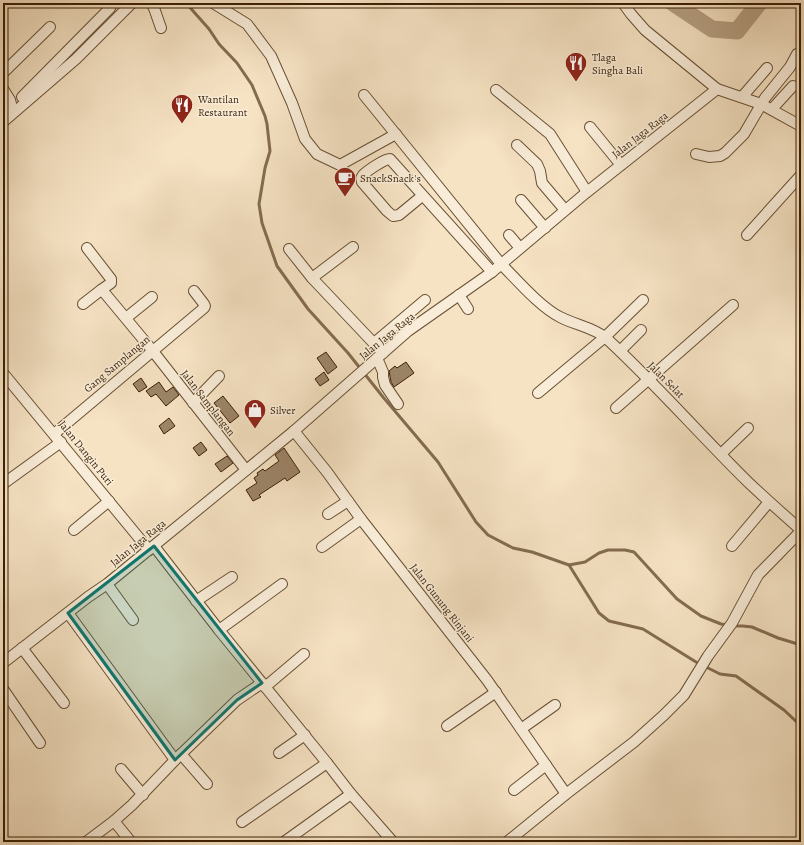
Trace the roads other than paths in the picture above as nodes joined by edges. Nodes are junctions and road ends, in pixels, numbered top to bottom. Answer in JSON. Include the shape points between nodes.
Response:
{"nodes":[{"id":1,"x":112,"y":3,"type":"edge"},
{"id":2,"x":132,"y":3,"type":"edge"},
{"id":3,"x":151,"y":3,"type":"edge"},
{"id":4,"x":213,"y":3,"type":"edge"},
{"id":5,"x":623,"y":3,"type":"edge"},
{"id":6,"x":50,"y":26,"type":"dead end"},
{"id":7,"x":161,"y":28,"type":"dead end"},
{"id":8,"x":797,"y":54,"type":"dead end"},
{"id":9,"x":767,"y":68,"type":"dead end"},
{"id":10,"x":3,"y":73,"type":"edge"},
{"id":11,"x":793,"y":86,"type":"dead end"},
{"id":12,"x":3,"y":89,"type":"edge"},
{"id":13,"x":496,"y":90,"type":"dead end"},
{"id":14,"x":717,"y":90,"type":"junction"},
{"id":15,"x":364,"y":95,"type":"dead end"},
{"id":16,"x":742,"y":97,"type":"junction"},
{"id":17,"x":761,"y":104,"type":"junction"},
{"id":18,"x":13,"y":109,"type":"junction"},
{"id":19,"x":772,"y":109,"type":"junction"},
{"id":20,"x":3,"y":122,"type":"edge"},
{"id":21,"x":801,"y":126,"type":"edge"},
{"id":22,"x":590,"y":127,"type":"dead end"},
{"id":23,"x":396,"y":134,"type":"junction"},
{"id":24,"x":517,"y":145,"type":"dead end"},
{"id":25,"x":696,"y":154,"type":"dead end"},
{"id":26,"x":622,"y":165,"type":"junction"},
{"id":27,"x":801,"y":175,"type":"edge"},
{"id":28,"x":587,"y":192,"type":"junction"},
{"id":29,"x":422,"y":196,"type":"junction"},
{"id":30,"x":521,"y":200,"type":"dead end"},
{"id":31,"x":565,"y":210,"type":"junction"},
{"id":32,"x":545,"y":228,"type":"junction"},
{"id":33,"x":509,"y":235,"type":"dead end"},
{"id":34,"x":747,"y":235,"type":"dead end"},
{"id":35,"x":353,"y":247,"type":"dead end"},
{"id":36,"x":87,"y":248,"type":"dead end"},
{"id":37,"x":520,"y":248,"type":"junction"},
{"id":38,"x":289,"y":249,"type":"dead end"},
{"id":39,"x":501,"y":264,"type":"junction"},
{"id":40,"x":492,"y":272,"type":"junction"},
{"id":41,"x":312,"y":278,"type":"junction"},
{"id":42,"x":101,"y":290,"type":"junction"},
{"id":43,"x":194,"y":291,"type":"dead end"},
{"id":44,"x":459,"y":295,"type":"junction"},
{"id":45,"x":152,"y":298,"type":"dead end"},
{"id":46,"x":425,"y":300,"type":"dead end"},
{"id":47,"x":643,"y":300,"type":"dead end"},
{"id":48,"x":84,"y":304,"type":"dead end"},
{"id":49,"x":732,"y":305,"type":"dead end"},
{"id":50,"x":468,"y":309,"type":"dead end"},
{"id":51,"x":126,"y":318,"type":"junction"},
{"id":52,"x":641,"y":330,"type":"dead end"},
{"id":53,"x":605,"y":337,"type":"junction"},
{"id":54,"x":374,"y":343,"type":"junction"},
{"id":55,"x":152,"y":350,"type":"junction"},
{"id":56,"x":620,"y":351,"type":"junction"},
{"id":57,"x":378,"y":358,"type":"junction"},
{"id":58,"x":3,"y":373,"type":"edge"},
{"id":59,"x":220,"y":376,"type":"dead end"},
{"id":60,"x":648,"y":380,"type":"junction"},
{"id":61,"x":538,"y":393,"type":"dead end"},
{"id":62,"x":193,"y":403,"type":"junction"},
{"id":63,"x":398,"y":404,"type":"dead end"},
{"id":64,"x":616,"y":408,"type":"dead end"},
{"id":65,"x":748,"y":428,"type":"dead end"},
{"id":66,"x":294,"y":431,"type":"junction"},
{"id":67,"x":54,"y":434,"type":"junction"},
{"id":68,"x":61,"y":442,"type":"junction"},
{"id":69,"x":722,"y":454,"type":"junction"},
{"id":70,"x":246,"y":470,"type":"junction"},
{"id":71,"x":3,"y":484,"type":"edge"},
{"id":72,"x":109,"y":501,"type":"junction"},
{"id":73,"x":348,"y":501,"type":"junction"},
{"id":74,"x":769,"y":502,"type":"junction"},
{"id":75,"x":328,"y":514,"type":"dead end"},
{"id":76,"x":361,"y":519,"type":"junction"},
{"id":77,"x":74,"y":530,"type":"dead end"},
{"id":78,"x":801,"y":530,"type":"edge"},
{"id":79,"x":732,"y":546,"type":"dead end"},
{"id":80,"x":322,"y":547,"type":"dead end"},
{"id":81,"x":151,"y":548,"type":"junction"},
{"id":82,"x":232,"y":577,"type":"dead end"},
{"id":83,"x":107,"y":584,"type":"junction"},
{"id":84,"x":282,"y":584,"type":"dead end"},
{"id":85,"x":196,"y":601,"type":"junction"},
{"id":86,"x":68,"y":613,"type":"junction"},
{"id":87,"x":133,"y":620,"type":"dead end"},
{"id":88,"x":219,"y":630,"type":"junction"},
{"id":89,"x":22,"y":648,"type":"junction"},
{"id":90,"x":304,"y":654,"type":"dead end"},
{"id":91,"x":3,"y":663,"type":"edge"},
{"id":92,"x":264,"y":685,"type":"junction"},
{"id":93,"x":3,"y":689,"type":"edge"},
{"id":94,"x":496,"y":692,"type":"junction"},
{"id":95,"x":64,"y":703,"type":"dead end"},
{"id":96,"x":555,"y":705,"type":"dead end"},
{"id":97,"x":447,"y":726,"type":"dead end"},
{"id":98,"x":521,"y":729,"type":"junction"},
{"id":99,"x":304,"y":735,"type":"junction"},
{"id":100,"x":40,"y":743,"type":"dead end"},
{"id":101,"x":279,"y":753,"type":"dead end"},
{"id":102,"x":178,"y":757,"type":"junction"},
{"id":103,"x":327,"y":763,"type":"junction"},
{"id":104,"x":546,"y":766,"type":"junction"},
{"id":105,"x":121,"y":769,"type":"dead end"},
{"id":106,"x":208,"y":784,"type":"dead end"},
{"id":107,"x":514,"y":790,"type":"dead end"},
{"id":108,"x":143,"y":794,"type":"junction"},
{"id":109,"x":351,"y":794,"type":"junction"},
{"id":110,"x":566,"y":794,"type":"junction"},
{"id":111,"x":114,"y":821,"type":"junction"},
{"id":112,"x":242,"y":822,"type":"dead end"},
{"id":113,"x":86,"y":842,"type":"edge"},
{"id":114,"x":131,"y":842,"type":"edge"},
{"id":115,"x":284,"y":842,"type":"edge"},
{"id":116,"x":393,"y":842,"type":"edge"},
{"id":117,"x":507,"y":842,"type":"edge"}],
"edges":[{"from":1,"to":18,"type":"street"},
{"from":2,"to":18,"type":"street","via":[[76,59]]},
{"from":3,"to":7,"type":"street"},
{"from":4,"to":23,"type":"street","via":[[247,24],[271,56],[305,139],[317,154],[340,165]]},
{"from":5,"to":14,"type":"street","via":[[645,30]]},
{"from":6,"to":10,"type":"street"},
{"from":8,"to":17,"type":"street"},
{"from":9,"to":16,"type":"street"},
{"from":11,"to":19,"type":"street"},
{"from":12,"to":18,"type":"street"},
{"from":13,"to":28,"type":"street","via":[[550,134]]},
{"from":14,"to":16,"type":"street"},
{"from":14,"to":26,"type":"street","name":"Jalan Jaga Raga"},
{"from":15,"to":23,"type":"street","name":"Jalan Selat"},
{"from":16,"to":17,"type":"street"},
{"from":17,"to":19,"type":"street"},
{"from":17,"to":25,"type":"street","via":[[744,134],[725,153],[709,158]]},
{"from":18,"to":20,"type":"street"},
{"from":19,"to":21,"type":"street"},
{"from":22,"to":26,"type":"street"},
{"from":23,"to":39,"type":"street","name":"Jalan Selat"},
{"from":24,"to":31,"type":"street","via":[[537,164],[542,183]]},
{"from":26,"to":28,"type":"street","name":"Jalan Jaga Raga"},
{"from":27,"to":34,"type":"street"},
{"from":28,"to":31,"type":"street","name":"Jalan Jaga Raga"},
{"from":29,"to":29,"type":"street","via":[[390,159],[386,159],[361,178],[393,216],[399,215]]},
{"from":29,"to":40,"type":"street"},
{"from":30,"to":32,"type":"street"},
{"from":31,"to":32,"type":"street","name":"Jalan Jaga Raga"},
{"from":32,"to":37,"type":"street","name":"Jalan Jaga Raga"},
{"from":33,"to":37,"type":"street"},
{"from":35,"to":41,"type":"street"},
{"from":36,"to":42,"type":"street","via":[[111,279],[111,283]]},
{"from":37,"to":39,"type":"street","name":"Jalan Jaga Raga"},
{"from":38,"to":41,"type":"street"},
{"from":39,"to":40,"type":"street","name":"Jalan Jaga Raga"},
{"from":39,"to":53,"type":"street","name":"Jalan Selat","via":[[534,297],[558,316]]},
{"from":40,"to":44,"type":"street","name":"Jalan Jaga Raga"},
{"from":41,"to":54,"type":"street"},
{"from":42,"to":48,"type":"street"},
{"from":42,"to":51,"type":"street","name":"Jalan Samplangan"},
{"from":43,"to":55,"type":"street","name":"Gang Samplangan","via":[[205,306]]},
{"from":44,"to":50,"type":"street"},
{"from":44,"to":57,"type":"street","name":"Jalan Jaga Raga","via":[[408,331]]},
{"from":45,"to":51,"type":"street"},
{"from":46,"to":54,"type":"street"},
{"from":47,"to":53,"type":"street"},
{"from":49,"to":60,"type":"street"},
{"from":51,"to":55,"type":"street","name":"Jalan Samplangan"},
{"from":52,"to":56,"type":"street"},
{"from":53,"to":56,"type":"street","name":"Jalan Selat"},
{"from":53,"to":61,"type":"street"},
{"from":54,"to":57,"type":"street"},
{"from":55,"to":62,"type":"street","name":"Jalan Samplangan"},
{"from":55,"to":67,"type":"street","name":"Gang Samplangan"},
{"from":56,"to":60,"type":"street","name":"Jalan Selat"},
{"from":57,"to":63,"type":"street","via":[[385,386]]},
{"from":57,"to":66,"type":"street","name":"Jalan Jaga Raga"},
{"from":58,"to":67,"type":"street","name":"Jalan Dangin Puri"},
{"from":59,"to":62,"type":"street"},
{"from":60,"to":64,"type":"street"},
{"from":60,"to":69,"type":"street","name":"Jalan Selat"},
{"from":62,"to":70,"type":"street","name":"Jalan Samplangan"},
{"from":65,"to":69,"type":"street"},
{"from":66,"to":70,"type":"street","name":"Jalan Jaga Raga"},
{"from":66,"to":73,"type":"street","name":"Jalan Gunung Rinjani"},
{"from":67,"to":68,"type":"street","name":"Jalan Dangin Puri"},
{"from":68,"to":71,"type":"street"},
{"from":68,"to":72,"type":"street","name":"Jalan Dangin Puri"},
{"from":69,"to":74,"type":"street","name":"Jalan Selat"},
{"from":70,"to":81,"type":"street","name":"Jalan Jaga Raga"},
{"from":72,"to":77,"type":"street"},
{"from":72,"to":81,"type":"street","name":"Jalan Dangin Puri"},
{"from":73,"to":75,"type":"street"},
{"from":73,"to":76,"type":"street","name":"Jalan Gunung Rinjani"},
{"from":74,"to":78,"type":"street","name":"Jalan Selat"},
{"from":74,"to":79,"type":"street"},
{"from":76,"to":80,"type":"street"},
{"from":76,"to":94,"type":"street","name":"Jalan Gunung Rinjani"},
{"from":78,"to":110,"type":"street","via":[[758,575],[732,623],[684,695],[634,742]]},
{"from":81,"to":83,"type":"street","name":"Jalan Jaga Raga"},
{"from":81,"to":85,"type":"street","name":"Jalan Dangin Puri"},
{"from":82,"to":85,"type":"street"},
{"from":83,"to":86,"type":"street","name":"Jalan Jaga Raga"},
{"from":83,"to":87,"type":"street"},
{"from":84,"to":88,"type":"street"},
{"from":85,"to":88,"type":"street","name":"Jalan Dangin Puri"},
{"from":86,"to":89,"type":"street","name":"Jalan Jaga Raga"},
{"from":86,"to":102,"type":"street"},
{"from":88,"to":92,"type":"street","name":"Jalan Dangin Puri"},
{"from":89,"to":91,"type":"street","name":"Jalan Jaga Raga"},
{"from":89,"to":95,"type":"street"},
{"from":90,"to":92,"type":"street"},
{"from":92,"to":99,"type":"street","name":"Jalan Dangin Puri"},
{"from":92,"to":102,"type":"street","via":[[237,700]]},
{"from":93,"to":100,"type":"street"},
{"from":94,"to":97,"type":"street"},
{"from":94,"to":98,"type":"street","name":"Jalan Gunung Rinjani"},
{"from":96,"to":98,"type":"street"},
{"from":98,"to":104,"type":"street","name":"Jalan Gunung Rinjani"},
{"from":99,"to":101,"type":"street"},
{"from":99,"to":103,"type":"street","name":"Jalan Dangin Puri"},
{"from":102,"to":106,"type":"street"},
{"from":102,"to":108,"type":"street"},
{"from":103,"to":109,"type":"street","name":"Jalan Dangin Puri"},
{"from":103,"to":112,"type":"street"},
{"from":104,"to":107,"type":"street"},
{"from":104,"to":110,"type":"street","name":"Jalan Gunung Rinjani"},
{"from":105,"to":108,"type":"street"},
{"from":108,"to":111,"type":"street"},
{"from":109,"to":115,"type":"street"},
{"from":109,"to":116,"type":"street","name":"Jalan Dangin Puri"},
{"from":110,"to":117,"type":"street"},
{"from":111,"to":113,"type":"street"},
{"from":111,"to":114,"type":"street"}]}
